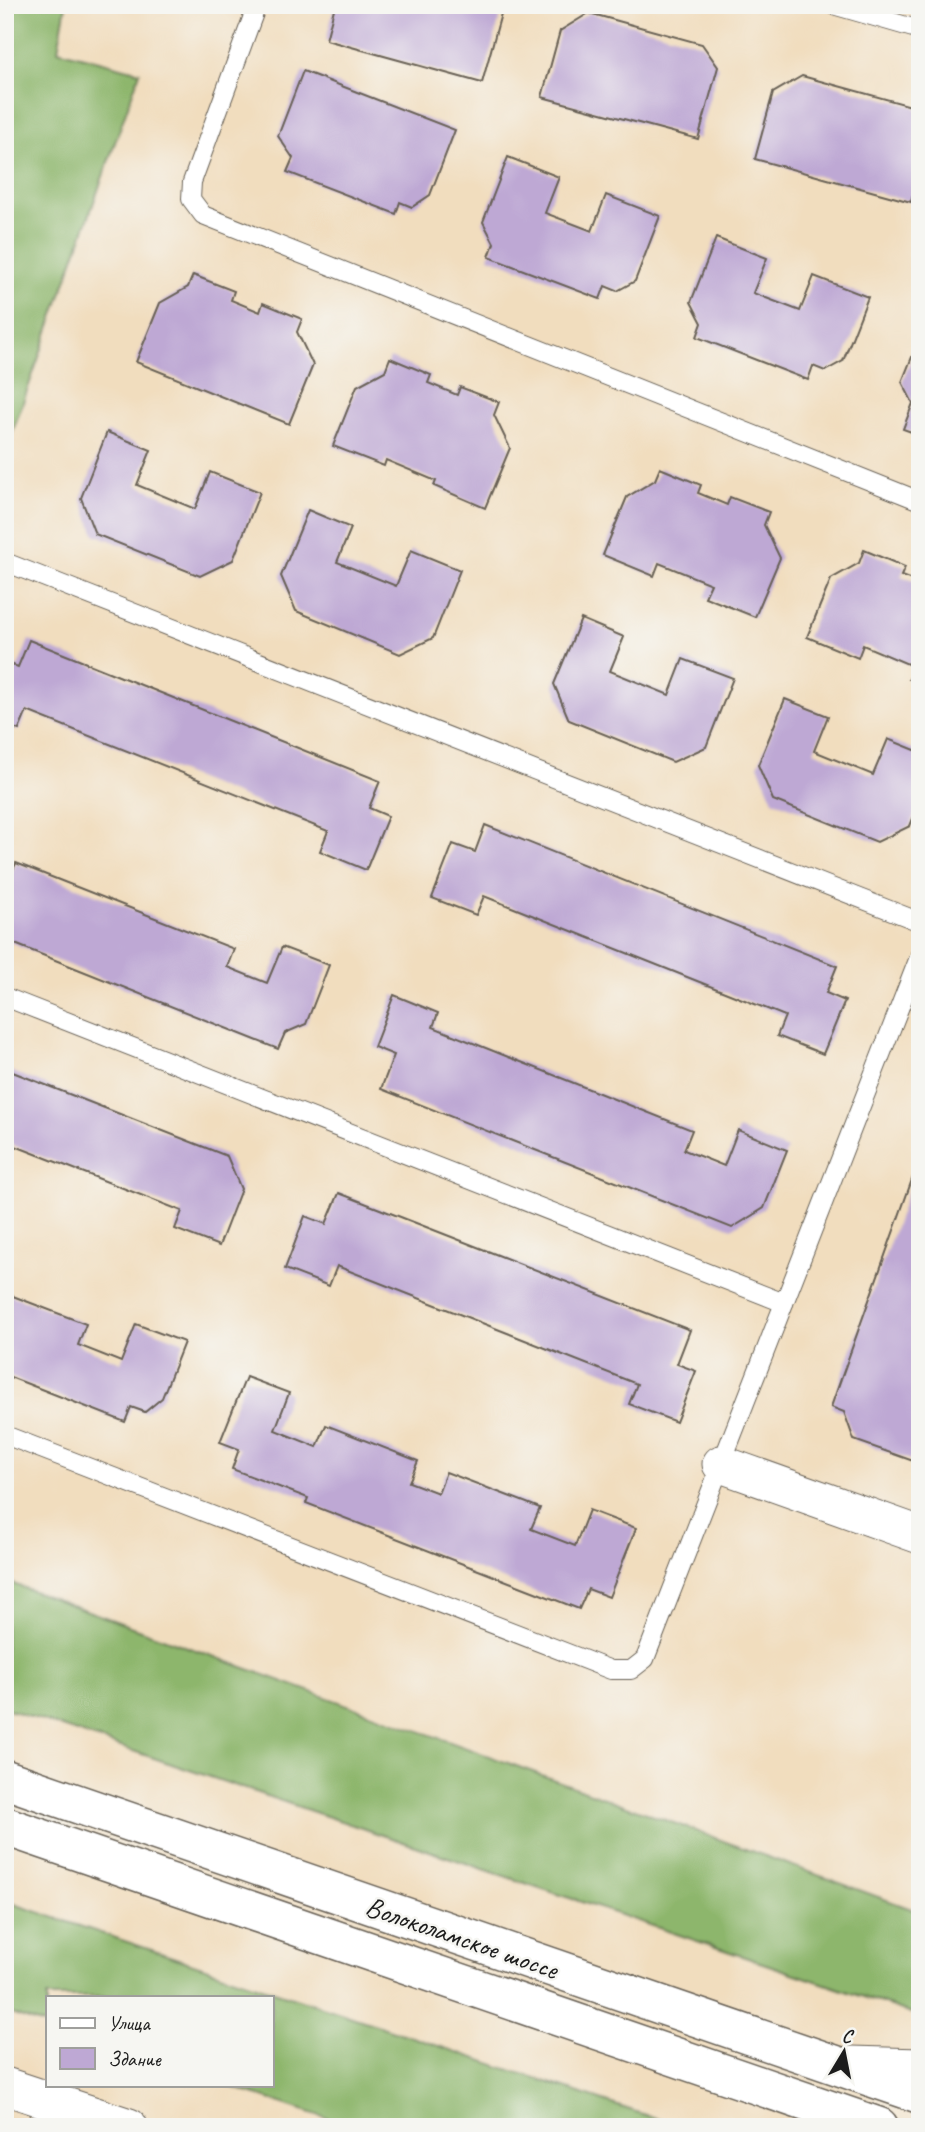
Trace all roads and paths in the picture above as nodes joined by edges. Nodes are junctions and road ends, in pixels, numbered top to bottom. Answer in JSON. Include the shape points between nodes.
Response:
{"nodes":[{"id":1,"x":257,"y":5,"type":"edge"},
{"id":2,"x":833,"y":5,"type":"edge"},
{"id":3,"x":920,"y":30,"type":"edge"},
{"id":4,"x":920,"y":501,"type":"edge"},
{"id":5,"x":5,"y":562,"type":"edge"},
{"id":6,"x":920,"y":922,"type":"edge"},
{"id":7,"x":920,"y":956,"type":"edge"},
{"id":8,"x":5,"y":998,"type":"edge"},
{"id":9,"x":784,"y":1303,"type":"junction"},
{"id":10,"x":5,"y":1435,"type":"edge"},
{"id":11,"x":721,"y":1464,"type":"junction"},
{"id":12,"x":920,"y":1535,"type":"edge"},
{"id":13,"x":5,"y":1779,"type":"edge"},
{"id":14,"x":5,"y":1826,"type":"edge"},
{"id":15,"x":833,"y":2065,"type":"junction"},
{"id":16,"x":920,"y":2067,"type":"edge"},
{"id":17,"x":5,"y":2086,"type":"edge"},
{"id":18,"x":920,"y":2094,"type":"edge"},
{"id":19,"x":129,"y":2127,"type":"edge"},
{"id":20,"x":879,"y":2127,"type":"edge"}],
"edges":[{"from":1,"to":4,"type":"lane","via":[[192,182],[191,199],[203,215]]},
{"from":2,"to":3,"type":"lane"},
{"from":5,"to":6,"type":"lane"},
{"from":7,"to":9,"type":"lane"},
{"from":8,"to":9,"type":"lane"},
{"from":9,"to":11,"type":"lane"},
{"from":10,"to":11,"type":"lane","via":[[611,1670],[631,1670],[645,1659]]},
{"from":11,"to":12,"type":"street"},
{"from":13,"to":15,"type":"main road","name":"Волоколамское шоссе"},
{"from":14,"to":20,"type":"main road","name":"Волоколамское шоссе"},
{"from":15,"to":16,"type":"street"},
{"from":15,"to":18,"type":"main road","name":"Волоколамское шоссе"},
{"from":17,"to":19,"type":"street"}]}
